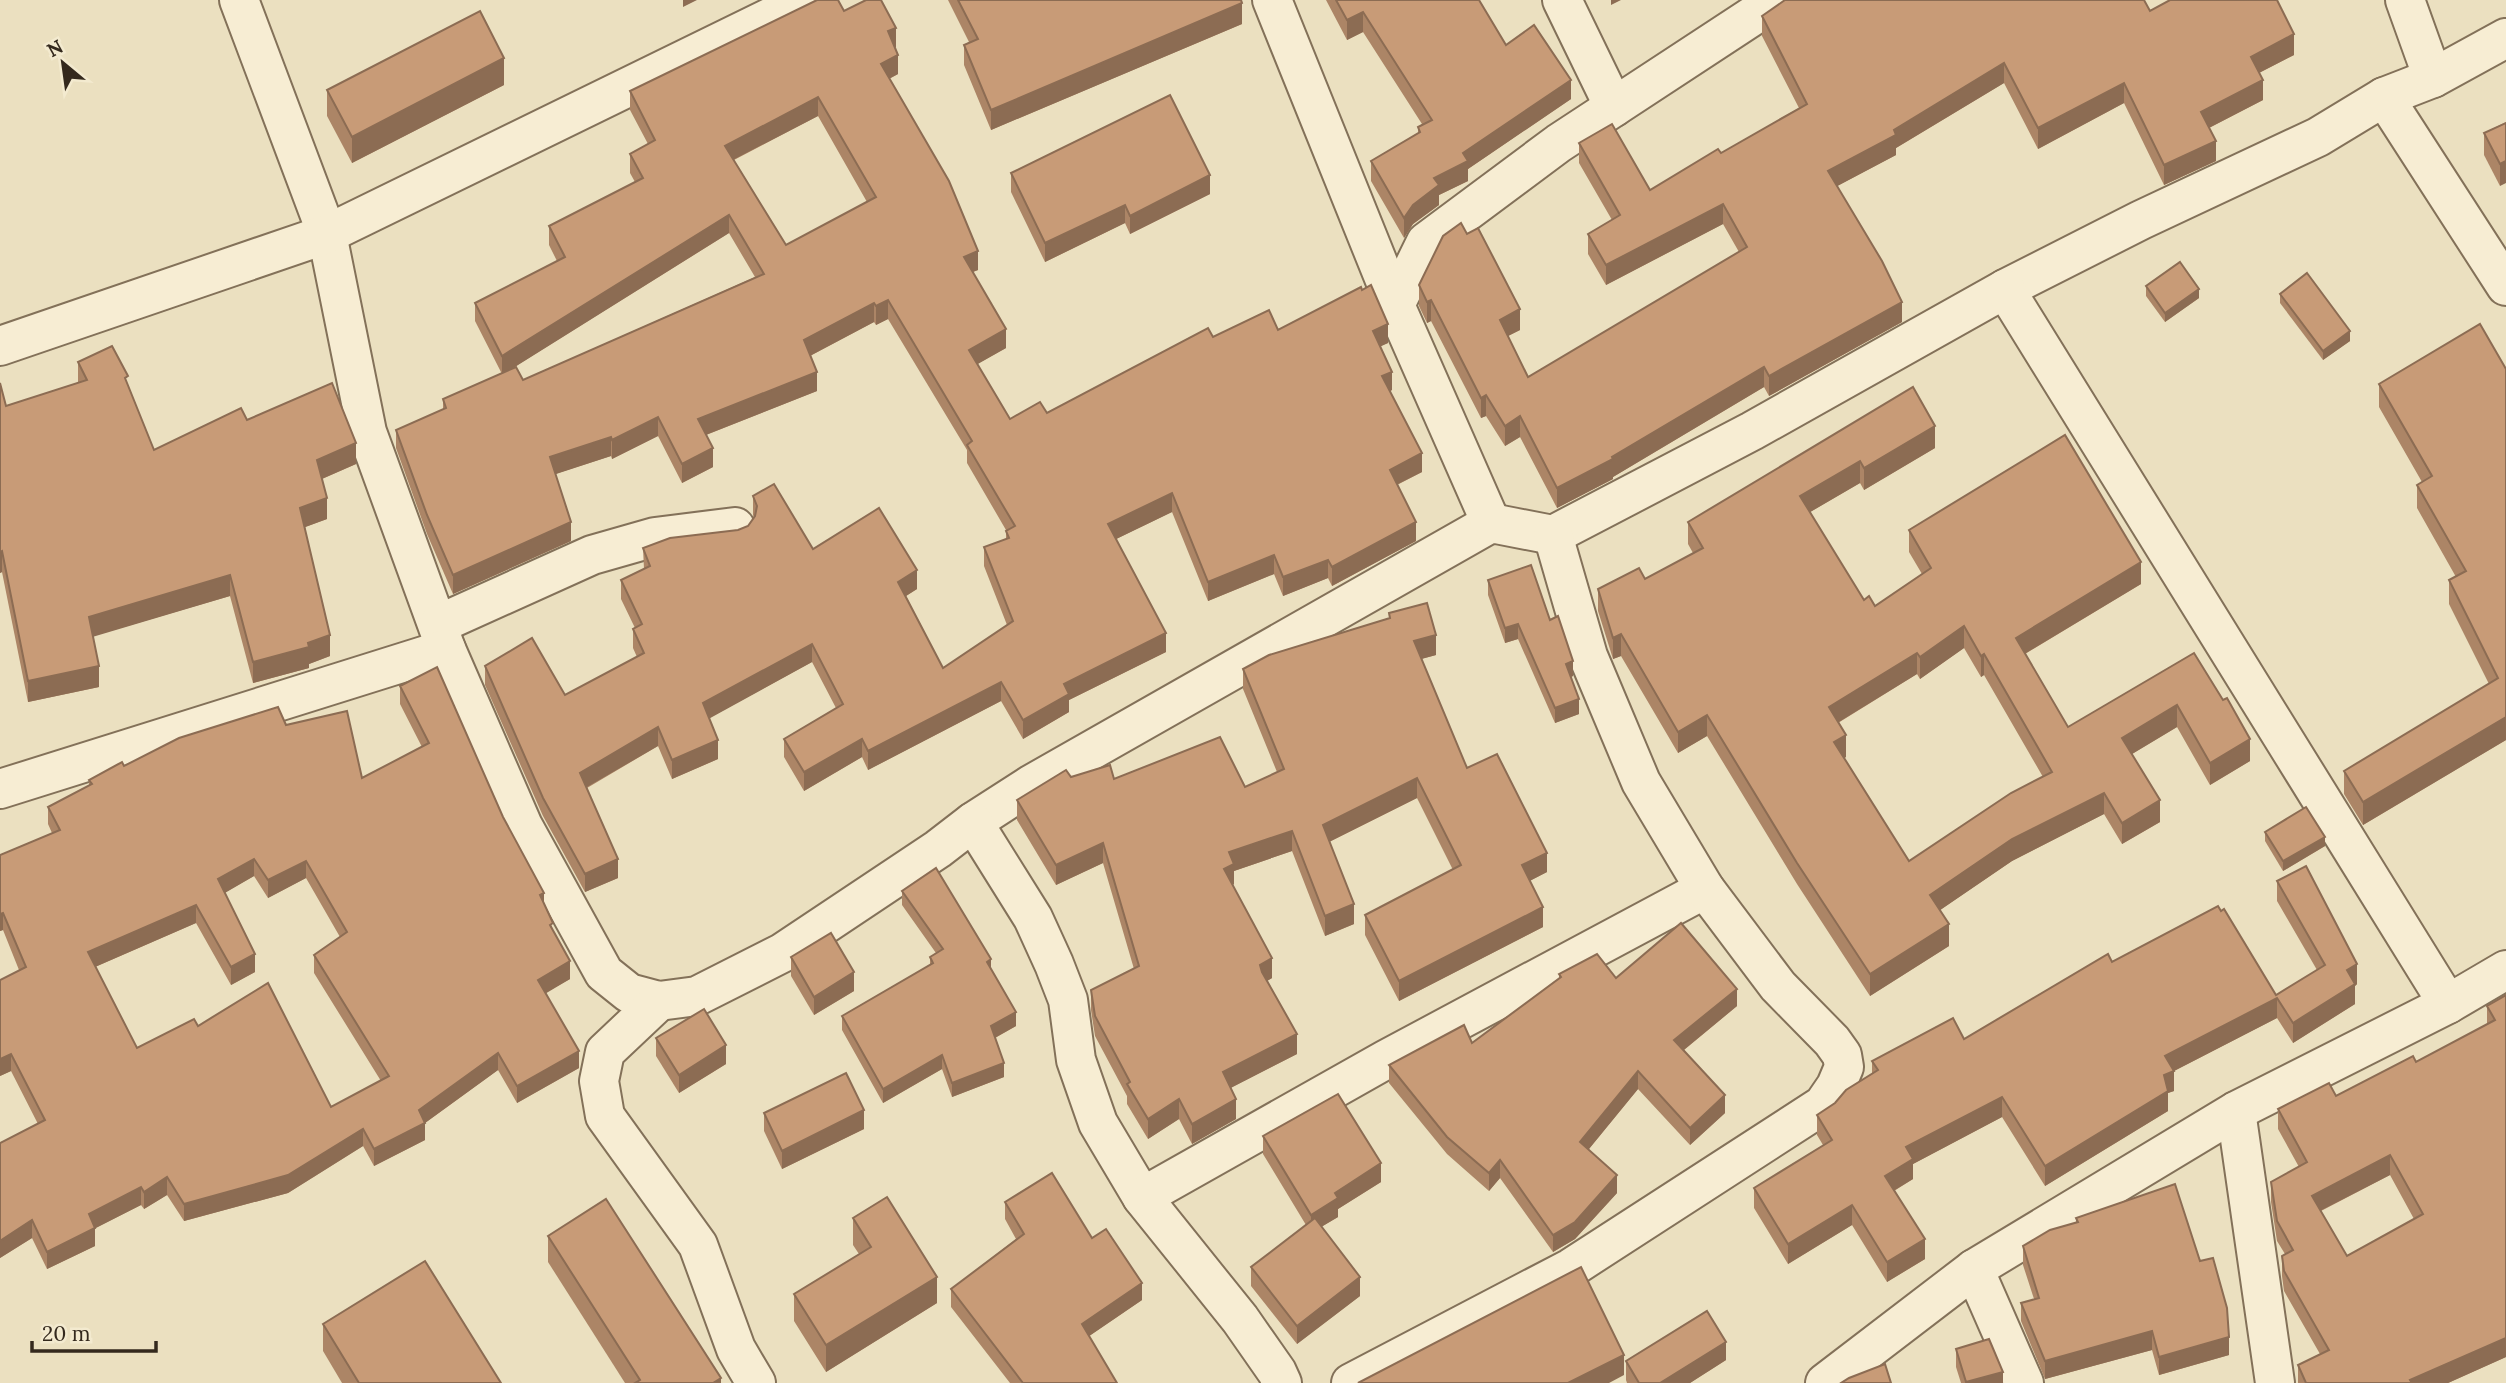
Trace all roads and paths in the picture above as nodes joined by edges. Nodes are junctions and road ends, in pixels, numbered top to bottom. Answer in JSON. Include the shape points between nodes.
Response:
{"nodes":[{"id":1,"x":239,"y":0,"type":"edge"},
{"id":2,"x":806,"y":0,"type":"edge"},
{"id":3,"x":1272,"y":0,"type":"edge"},
{"id":4,"x":1562,"y":0,"type":"edge"},
{"id":5,"x":1777,"y":0,"type":"edge"},
{"id":6,"x":2405,"y":0,"type":"edge"},
{"id":7,"x":2506,"y":37,"type":"edge"},
{"id":8,"x":2433,"y":78,"type":"junction"},
{"id":9,"x":2384,"y":97,"type":"junction"},
{"id":10,"x":1614,"y":107,"type":"junction"},
{"id":11,"x":1363,"y":229,"type":"junction"},
{"id":12,"x":327,"y":234,"type":"junction"},
{"id":13,"x":1426,"y":242,"type":"junction"},
{"id":14,"x":2506,"y":286,"type":"edge"},
{"id":15,"x":2005,"y":289,"type":"junction"},
{"id":16,"x":1395,"y":305,"type":"junction"},
{"id":17,"x":0,"y":346,"type":"edge"},
{"id":18,"x":1492,"y":523,"type":"junction"},
{"id":19,"x":735,"y":527,"type":"edge"},
{"id":20,"x":1553,"y":535,"type":"junction"},
{"id":21,"x":442,"y":636,"type":"junction"},
{"id":22,"x":0,"y":789,"type":"edge"},
{"id":23,"x":973,"y":822,"type":"junction"},
{"id":24,"x":1705,"y":889,"type":"junction"},
{"id":25,"x":2506,"y":970,"type":"edge"},
{"id":26,"x":659,"y":1001,"type":"junction"},
{"id":27,"x":2448,"y":1004,"type":"junction"},
{"id":28,"x":2236,"y":1111,"type":"junction"},
{"id":29,"x":1142,"y":1197,"type":"junction"},
{"id":30,"x":1974,"y":1269,"type":"junction"},
{"id":31,"x":2267,"y":1382,"type":"edge"},
{"id":32,"x":756,"y":1383,"type":"edge"},
{"id":33,"x":1282,"y":1383,"type":"edge"},
{"id":34,"x":1351,"y":1383,"type":"edge"},
{"id":35,"x":1825,"y":1383,"type":"edge"},
{"id":36,"x":2024,"y":1383,"type":"edge"}],
"edges":[{"from":1,"to":12,"type":"street"},
{"from":2,"to":12,"type":"street"},
{"from":3,"to":11,"type":"street"},
{"from":4,"to":10,"type":"street"},
{"from":5,"to":10,"type":"street"},
{"from":6,"to":8,"type":"street"},
{"from":7,"to":8,"type":"street"},
{"from":8,"to":9,"type":"street"},
{"from":9,"to":14,"type":"street"},
{"from":9,"to":15,"type":"street","via":[[2318,137]]},
{"from":10,"to":13,"type":"street"},
{"from":11,"to":13,"type":"street","via":[[1403,242]]},
{"from":11,"to":16,"type":"street"},
{"from":12,"to":17,"type":"street"},
{"from":12,"to":21,"type":"street","via":[[367,432]]},
{"from":13,"to":16,"type":"street"},
{"from":15,"to":20,"type":"street","via":[[1752,431]]},
{"from":15,"to":27,"type":"street"},
{"from":16,"to":18,"type":"street"},
{"from":18,"to":20,"type":"street"},
{"from":18,"to":23,"type":"street"},
{"from":19,"to":21,"type":"street","via":[[655,537],[592,555]]},
{"from":20,"to":24,"type":"street","via":[[1588,656],[1641,782]]},
{"from":21,"to":22,"type":"street"},
{"from":21,"to":26,"type":"street","via":[[523,826],[604,973],[629,993]]},
{"from":23,"to":26,"type":"street","via":[[782,953],[697,996]]},
{"from":23,"to":29,"type":"street","via":[[1033,918],[1054,964],[1068,1000],[1076,1059],[1098,1123]]},
{"from":24,"to":29,"type":"street","via":[[1385,1060]]},
{"from":24,"to":34,"type":"street","via":[[1778,986],[1842,1055],[1844,1067],[1823,1105],[1571,1268]]},
{"from":25,"to":27,"type":"street"},
{"from":26,"to":32,"type":"street","via":[[605,1052],[599,1082],[604,1116],[698,1245],[736,1349]]},
{"from":27,"to":28,"type":"street"},
{"from":28,"to":30,"type":"street"},
{"from":28,"to":31,"type":"street"},
{"from":29,"to":33,"type":"street","via":[[1240,1319]]},
{"from":30,"to":35,"type":"street"},
{"from":30,"to":36,"type":"street"}]}
